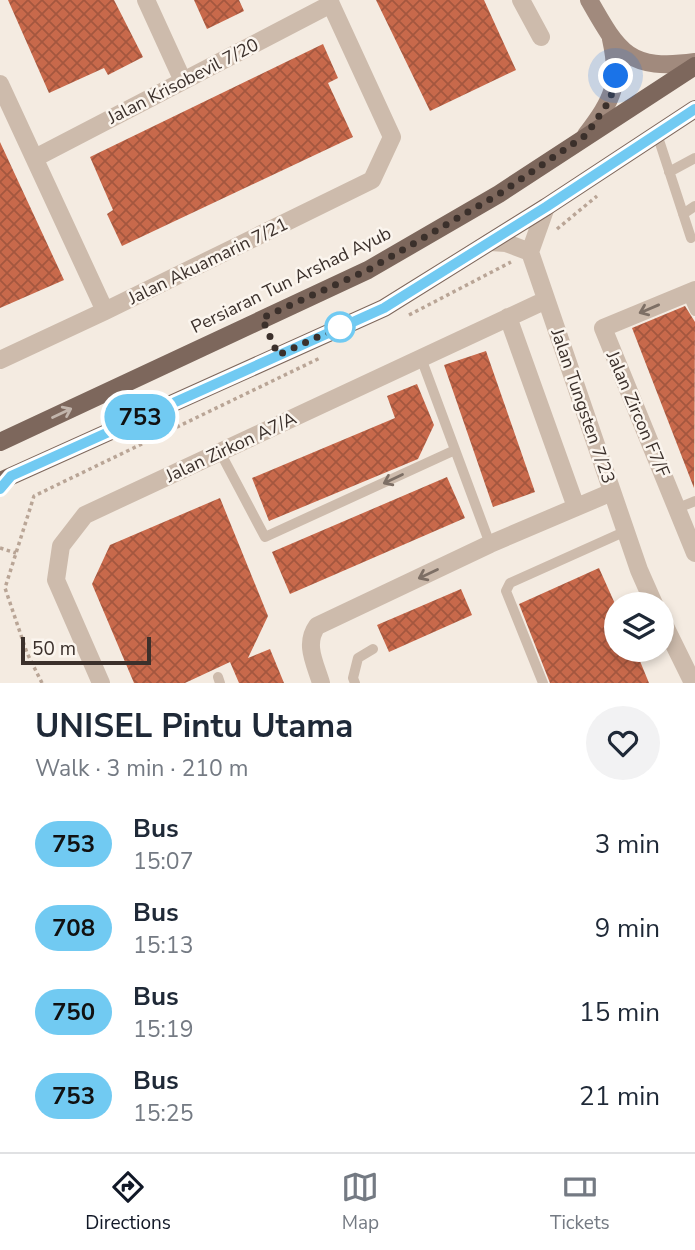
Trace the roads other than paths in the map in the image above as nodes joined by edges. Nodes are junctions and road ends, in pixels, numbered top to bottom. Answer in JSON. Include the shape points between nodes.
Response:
{"nodes":[{"id":1,"x":146,"y":0,"type":"edge"},
{"id":2,"x":521,"y":0,"type":"edge"},
{"id":3,"x":589,"y":0,"type":"edge"},
{"id":4,"x":330,"y":2,"type":"edge"},
{"id":5,"x":541,"y":37,"type":"dead end"},
{"id":6,"x":611,"y":39,"type":"junction"},
{"id":7,"x":695,"y":64,"type":"edge"},
{"id":8,"x":183,"y":80,"type":"junction"},
{"id":9,"x":2,"y":91,"type":"edge"},
{"id":10,"x":695,"y":109,"type":"edge"},
{"id":11,"x":657,"y":134,"type":"junction"},
{"id":12,"x":586,"y":135,"type":"junction"},
{"id":13,"x":35,"y":158,"type":"junction"},
{"id":14,"x":695,"y":158,"type":"edge"},
{"id":15,"x":669,"y":172,"type":"junction"},
{"id":16,"x":695,"y":206,"type":"edge"},
{"id":17,"x":546,"y":207,"type":"junction"},
{"id":18,"x":683,"y":214,"type":"junction"},
{"id":19,"x":691,"y":239,"type":"dead end"},
{"id":20,"x":490,"y":242,"type":"junction"},
{"id":21,"x":530,"y":252,"type":"junction"},
{"id":22,"x":691,"y":291,"type":"edge"},
{"id":23,"x":546,"y":300,"type":"junction"},
{"id":24,"x":695,"y":311,"type":"edge"},
{"id":25,"x":105,"y":312,"type":"junction"},
{"id":26,"x":508,"y":317,"type":"junction"},
{"id":27,"x":421,"y":358,"type":"junction"},
{"id":28,"x":0,"y":360,"type":"edge"},
{"id":29,"x":0,"y":442,"type":"edge"},
{"id":30,"x":455,"y":450,"type":"junction"},
{"id":31,"x":220,"y":452,"type":"junction"},
{"id":32,"x":4,"y":482,"type":"edge"},
{"id":33,"x":612,"y":492,"type":"junction"},
{"id":34,"x":695,"y":501,"type":"edge"},
{"id":35,"x":576,"y":507,"type":"junction"},
{"id":36,"x":678,"y":508,"type":"junction"},
{"id":37,"x":626,"y":531,"type":"junction"},
{"id":38,"x":490,"y":544,"type":"junction"},
{"id":39,"x":695,"y":553,"type":"edge"},
{"id":40,"x":649,"y":592,"type":"edge"},
{"id":41,"x":674,"y":644,"type":"edge"},
{"id":42,"x":373,"y":649,"type":"dead end"},
{"id":43,"x":101,"y":683,"type":"edge"},
{"id":44,"x":321,"y":683,"type":"edge"},
{"id":45,"x":355,"y":683,"type":"edge"},
{"id":46,"x":544,"y":683,"type":"edge"},
{"id":47,"x":693,"y":683,"type":"edge"}],
"edges":[{"from":1,"to":8,"type":"street"},
{"from":2,"to":5,"type":"street"},
{"from":3,"to":6,"type":"street"},
{"from":4,"to":8,"type":"street","name":"Jalan Krisobevil 7/20"},
{"from":4,"to":25,"type":"street","name":"Jalan Akuamarin 7/21","via":[[392,137],[372,180]]},
{"from":6,"to":7,"type":"street","via":[[647,64]]},
{"from":6,"to":12,"type":"street","via":[[617,63],[610,100]]},
{"from":7,"to":12,"type":"main road","name":"Persiaran Tun Arshad Ayub"},
{"from":8,"to":13,"type":"street","name":"Jalan Krisobevil 7/20"},
{"from":9,"to":13,"type":"street"},
{"from":10,"to":11,"type":"main road"},
{"from":11,"to":15,"type":"lane"},
{"from":11,"to":17,"type":"main road"},
{"from":29,"to":12,"type":"main road","name":"Persiaran Tun Arshad Ayub","one_way":true,"via":[[368,270],[499,194]]},
{"from":13,"to":25,"type":"street"},
{"from":14,"to":15,"type":"lane"},
{"from":15,"to":18,"type":"lane"},
{"from":16,"to":18,"type":"lane"},
{"from":17,"to":20,"type":"main road"},
{"from":17,"to":21,"type":"street"},
{"from":18,"to":19,"type":"lane"},
{"from":20,"to":21,"type":"street"},
{"from":20,"to":32,"type":"main road","via":[[384,308]]},
{"from":21,"to":23,"type":"street","name":"Jalan Tungsten 7/23"},
{"from":22,"to":24,"type":"lane"},
{"from":22,"to":36,"type":"street","name":"Jalan Zircon F7/F","one_way":true,"via":[[603,328]]},
{"from":23,"to":26,"type":"street","name":"Jalan Zirkon A7/A"},
{"from":23,"to":33,"type":"street","name":"Jalan Tungsten 7/23"},
{"from":25,"to":28,"type":"street","name":"Jalan Akuamarin 7/21"},
{"from":26,"to":27,"type":"street","name":"Jalan Zirkon A7/A"},
{"from":26,"to":35,"type":"street"},
{"from":27,"to":30,"type":"lane"},
{"from":27,"to":31,"type":"street","name":"Jalan Zirkon A7/A"},
{"from":30,"to":31,"type":"lane","one_way":true,"via":[[265,537]]},
{"from":30,"to":38,"type":"lane"},
{"from":31,"to":43,"type":"street","name":"Jalan Zirkon A7/A","via":[[85,515],[61,546],[56,580]]},
{"from":33,"to":35,"type":"street"},
{"from":33,"to":37,"type":"street","name":"Jalan Tungsten 7/23"},
{"from":34,"to":36,"type":"lane"},
{"from":35,"to":38,"type":"street"},
{"from":36,"to":39,"type":"street","name":"Jalan Zircon F7/F"},
{"from":37,"to":40,"type":"street","name":"Jalan Tungsten 7/23"},
{"from":37,"to":46,"type":"lane","via":[[510,583],[506,591]]},
{"from":38,"to":44,"type":"street","one_way":true,"via":[[317,626],[310,651]]},
{"from":41,"to":47,"type":"street"},
{"from":42,"to":45,"type":"lane","via":[[358,658]]}]}
